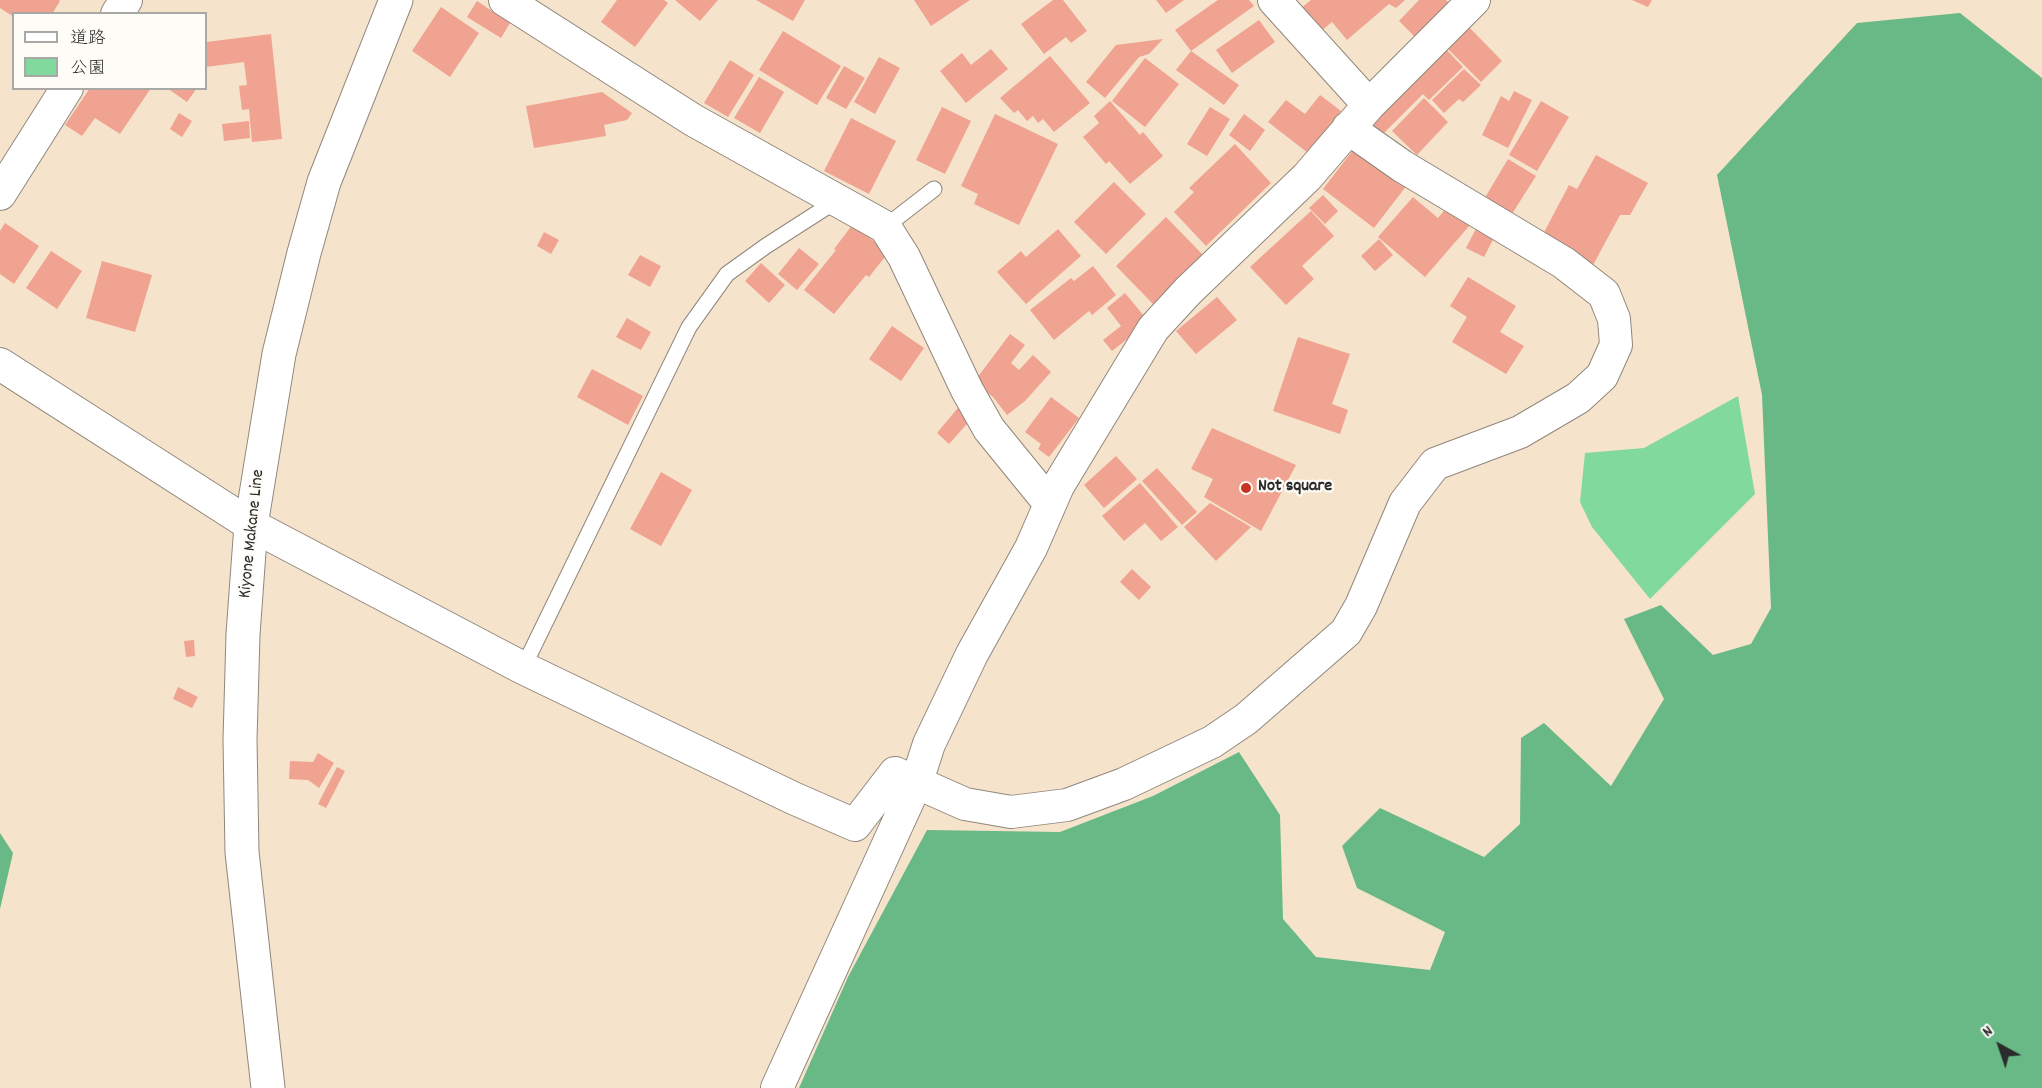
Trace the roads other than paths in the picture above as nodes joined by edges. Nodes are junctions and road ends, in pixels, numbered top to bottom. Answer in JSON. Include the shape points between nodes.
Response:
{"nodes":[{"id":1,"x":396,"y":0,"type":"edge"},
{"id":2,"x":505,"y":0,"type":"edge"},
{"id":3,"x":1274,"y":0,"type":"edge"},
{"id":4,"x":1474,"y":0,"type":"edge"},
{"id":5,"x":66,"y":90,"type":"edge"},
{"id":6,"x":1359,"y":116,"type":"junction"},
{"id":7,"x":934,"y":189,"type":"dead end"},
{"id":8,"x":0,"y":194,"type":"edge"},
{"id":9,"x":836,"y":201,"type":"junction"},
{"id":10,"x":885,"y":227,"type":"junction"},
{"id":11,"x":0,"y":364,"type":"edge"},
{"id":12,"x":1050,"y":504,"type":"junction"},
{"id":13,"x":251,"y":525,"type":"junction"},
{"id":14,"x":523,"y":668,"type":"junction"},
{"id":15,"x":916,"y":781,"type":"junction"},
{"id":16,"x":268,"y":1088,"type":"edge"},
{"id":17,"x":777,"y":1088,"type":"edge"}],
"edges":[{"from":1,"to":13,"type":"main road","name":"Kiyone Makane Line","via":[[324,182],[304,253],[279,354]]},
{"from":2,"to":9,"type":"street","via":[[693,120]]},
{"from":3,"to":6,"type":"street"},
{"from":4,"to":6,"type":"street"},
{"from":5,"to":8,"type":"street"},
{"from":6,"to":12,"type":"street","via":[[1307,177],[1153,329]]},
{"from":6,"to":15,"type":"street","via":[[1402,166],[1564,263],[1604,294],[1614,319],[1616,345],[1602,376],[1578,398],[1520,432],[1435,464],[1405,503],[1346,632],[1246,718],[1212,742],[1124,784],[1067,805],[1011,812],[965,804]]},
{"from":7,"to":10,"type":"lane"},
{"from":9,"to":10,"type":"street"},
{"from":9,"to":14,"type":"lane","via":[[727,274],[689,327]]},
{"from":10,"to":12,"type":"street","via":[[904,257],[989,429]]},
{"from":11,"to":13,"type":"street"},
{"from":12,"to":15,"type":"street","via":[[1031,548],[967,664]]},
{"from":13,"to":14,"type":"street"},
{"from":13,"to":16,"type":"main road","name":"Kiyone Makane Line","via":[[240,740],[242,852]]},
{"from":14,"to":15,"type":"street","via":[[855,825],[895,773]]},
{"from":15,"to":17,"type":"street"}]}
